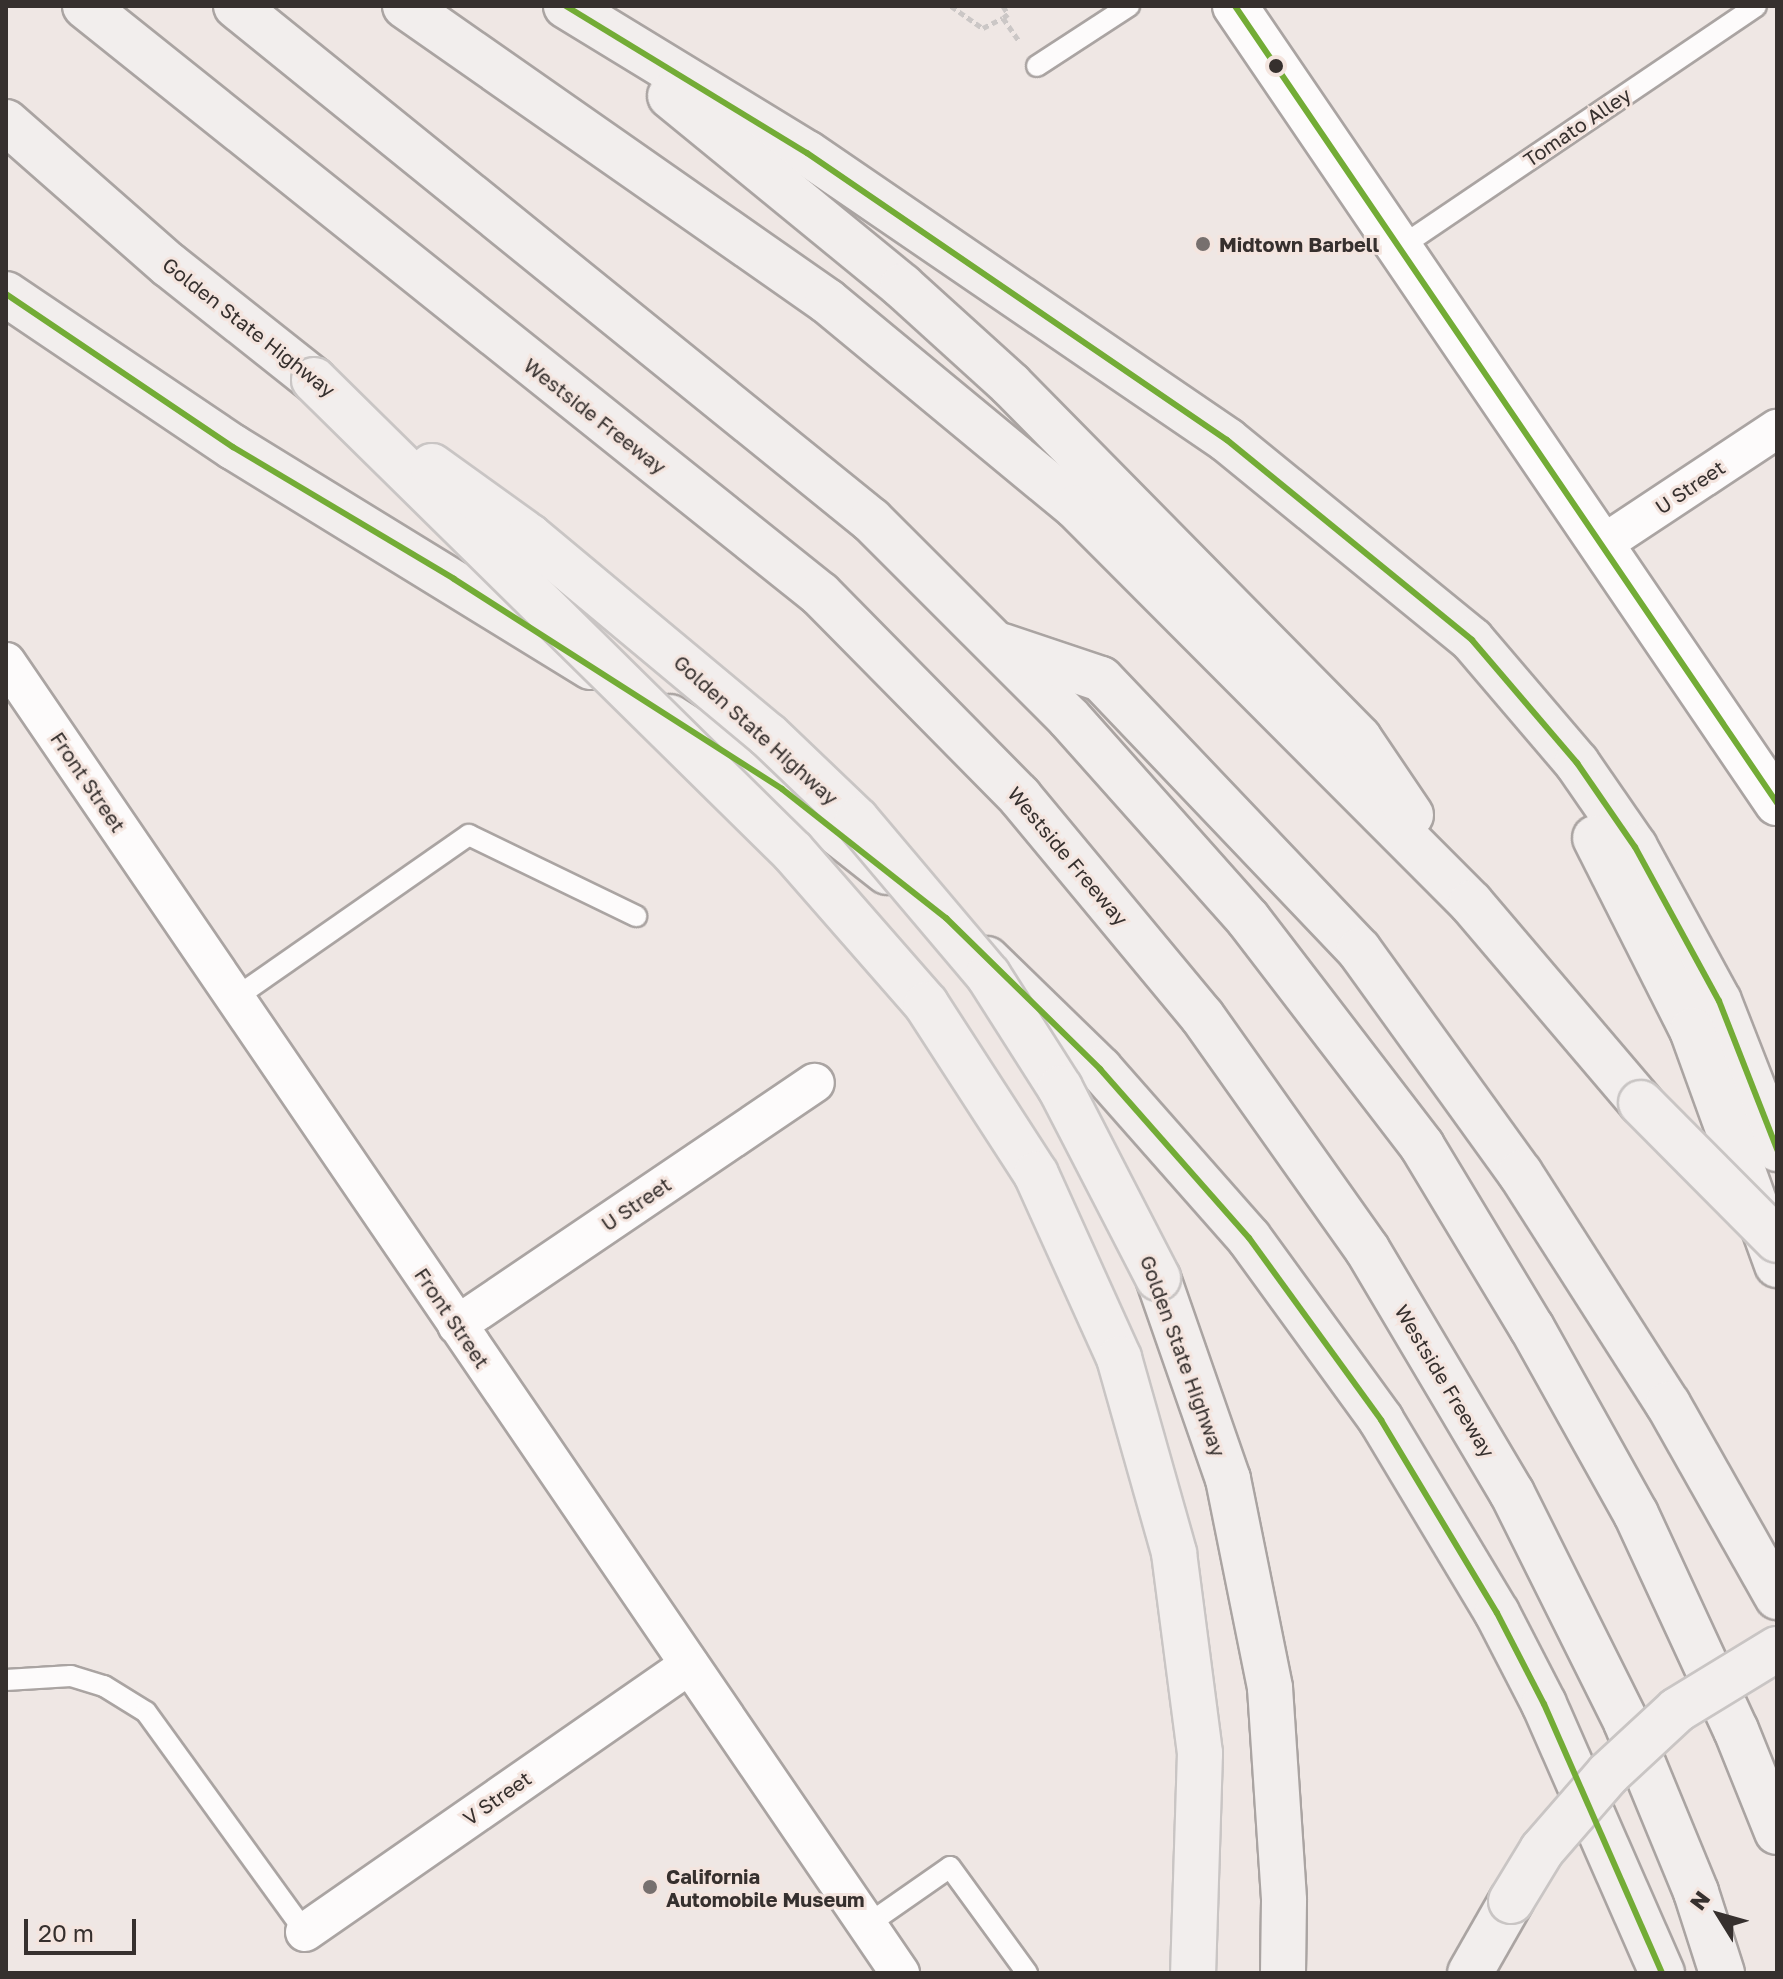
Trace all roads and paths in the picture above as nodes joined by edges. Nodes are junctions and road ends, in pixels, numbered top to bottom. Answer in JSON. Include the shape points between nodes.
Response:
{"nodes":[{"id":1,"x":85,"y":6,"type":"edge"},
{"id":2,"x":236,"y":6,"type":"edge"},
{"id":3,"x":405,"y":6,"type":"edge"},
{"id":4,"x":559,"y":6,"type":"edge"},
{"id":5,"x":566,"y":6,"type":"edge"},
{"id":6,"x":951,"y":6,"type":"edge"},
{"id":7,"x":1003,"y":6,"type":"edge"},
{"id":8,"x":1129,"y":6,"type":"edge"},
{"id":9,"x":1235,"y":6,"type":"edge"},
{"id":10,"x":1756,"y":6,"type":"edge"},
{"id":11,"x":1003,"y":18,"type":"junction"},
{"id":12,"x":1031,"y":35,"type":"dead end"},
{"id":13,"x":1037,"y":66,"type":"dead end"},
{"id":14,"x":6,"y":122,"type":"edge"},
{"id":15,"x":6,"y":138,"type":"edge"},
{"id":16,"x":1399,"y":248,"type":"junction"},
{"id":17,"x":169,"y":265,"type":"junction"},
{"id":18,"x":6,"y":294,"type":"edge"},
{"id":19,"x":314,"y":380,"type":"junction"},
{"id":20,"x":1777,"y":429,"type":"edge"},
{"id":21,"x":1603,"y":544,"type":"junction"},
{"id":22,"x":1427,"y":607,"type":"junction"},
{"id":23,"x":997,"y":644,"type":"junction"},
{"id":24,"x":6,"y":662,"type":"edge"},
{"id":25,"x":1777,"y":803,"type":"edge"},
{"id":26,"x":1471,"y":903,"type":"junction"},
{"id":27,"x":636,"y":916,"type":"dead end"},
{"id":28,"x":235,"y":998,"type":"junction"},
{"id":29,"x":815,"y":1083,"type":"dead end"},
{"id":30,"x":1777,"y":1149,"type":"edge"},
{"id":31,"x":1777,"y":1240,"type":"edge"},
{"id":32,"x":1777,"y":1265,"type":"edge"},
{"id":33,"x":457,"y":1325,"type":"junction"},
{"id":34,"x":1777,"y":1597,"type":"edge"},
{"id":35,"x":1777,"y":1649,"type":"edge"},
{"id":36,"x":689,"y":1665,"type":"junction"},
{"id":37,"x":6,"y":1680,"type":"edge"},
{"id":38,"x":1777,"y":1832,"type":"edge"},
{"id":39,"x":867,"y":1925,"type":"junction"},
{"id":40,"x":305,"y":1932,"type":"joint"},
{"id":41,"x":900,"y":1973,"type":"edge"},
{"id":42,"x":1027,"y":1973,"type":"edge"},
{"id":43,"x":1193,"y":1973,"type":"edge"},
{"id":44,"x":1283,"y":1973,"type":"edge"},
{"id":45,"x":1470,"y":1973,"type":"edge"},
{"id":46,"x":1662,"y":1973,"type":"edge"},
{"id":47,"x":1722,"y":1973,"type":"edge"}],
"edges":[{"from":1,"to":47,"type":"highway","name":"Westside Freeway","via":[[820,594],[1020,797],[1202,1016],[1367,1249],[1512,1493],[1626,1722],[1696,1892]]},
{"from":2,"to":23,"type":"highway","via":[[859,510]]},
{"from":3,"to":26,"type":"highway","via":[[827,301],[1076,507]]},
{"from":4,"to":26,"type":"highway","via":[[902,286],[1102,474],[1359,738]]},
{"from":5,"to":22,"type":"highway","via":[[807,153],[1227,440]]},
{"from":6,"to":11,"type":"path","via":[[983,28]]},
{"from":7,"to":11,"type":"path","via":[[1008,14]]},
{"from":8,"to":13,"type":"lane"},
{"from":9,"to":16,"type":"street"},
{"from":10,"to":16,"type":"lane","name":"Tomato Alley"},
{"from":11,"to":12,"type":"path","via":[[1019,43]]},
{"from":14,"to":17,"type":"highway","name":"Golden State Highway"},
{"from":15,"to":17,"type":"highway"},
{"from":16,"to":21,"type":"street"},
{"from":17,"to":19,"type":"highway","name":"Golden State Highway"},
{"from":18,"to":46,"type":"highway","via":[[233,447],[454,579],[782,789],[946,918],[1100,1069],[1249,1238],[1381,1420],[1497,1613],[1544,1704]]},
{"from":19,"to":43,"type":"highway","bridge":true,"via":[[793,852],[926,1004],[1036,1174],[1119,1358],[1174,1553],[1200,1753]]},
{"from":19,"to":44,"type":"highway","name":"Golden State Highway","bridge":true,"via":[[529,536],[768,735],[857,820],[988,975],[1060,1088],[1158,1278],[1228,1479],[1270,1688],[1284,1901]]},
{"from":20,"to":21,"type":"street","name":"U Street"},
{"from":21,"to":25,"type":"street"},
{"from":22,"to":30,"type":"highway","via":[[1472,640],[1528,704],[1635,847],[1719,1001]]},
{"from":22,"to":32,"type":"highway","via":[[1457,658],[1508,715],[1600,845],[1692,1030]]},
{"from":23,"to":34,"type":"highway","via":[[1101,679],[1359,950],[1520,1173],[1668,1404]]},
{"from":23,"to":38,"type":"highway","via":[[1248,919],[1422,1146],[1636,1514]]},
{"from":24,"to":28,"type":"street","name":"Front Street"},
{"from":26,"to":31,"type":"highway","bridge":true,"via":[[1641,1103]]},
{"from":27,"to":28,"type":"lane","via":[[469,835]]},
{"from":28,"to":33,"type":"street","name":"Front Street"},
{"from":29,"to":33,"type":"street","name":"U Street"},
{"from":33,"to":36,"type":"street","name":"Front Street"},
{"from":35,"to":45,"type":"highway","bridge":true,"via":[[1677,1710],[1608,1774],[1542,1850]]},
{"from":36,"to":39,"type":"street","name":"Front Street"},
{"from":36,"to":40,"type":"street","name":"V Street"},
{"from":37,"to":40,"type":"lane","via":[[71,1676],[104,1686],[146,1712]]},
{"from":39,"to":41,"type":"street","name":"Front Street"},
{"from":39,"to":42,"type":"lane","via":[[950,1867]]}]}
